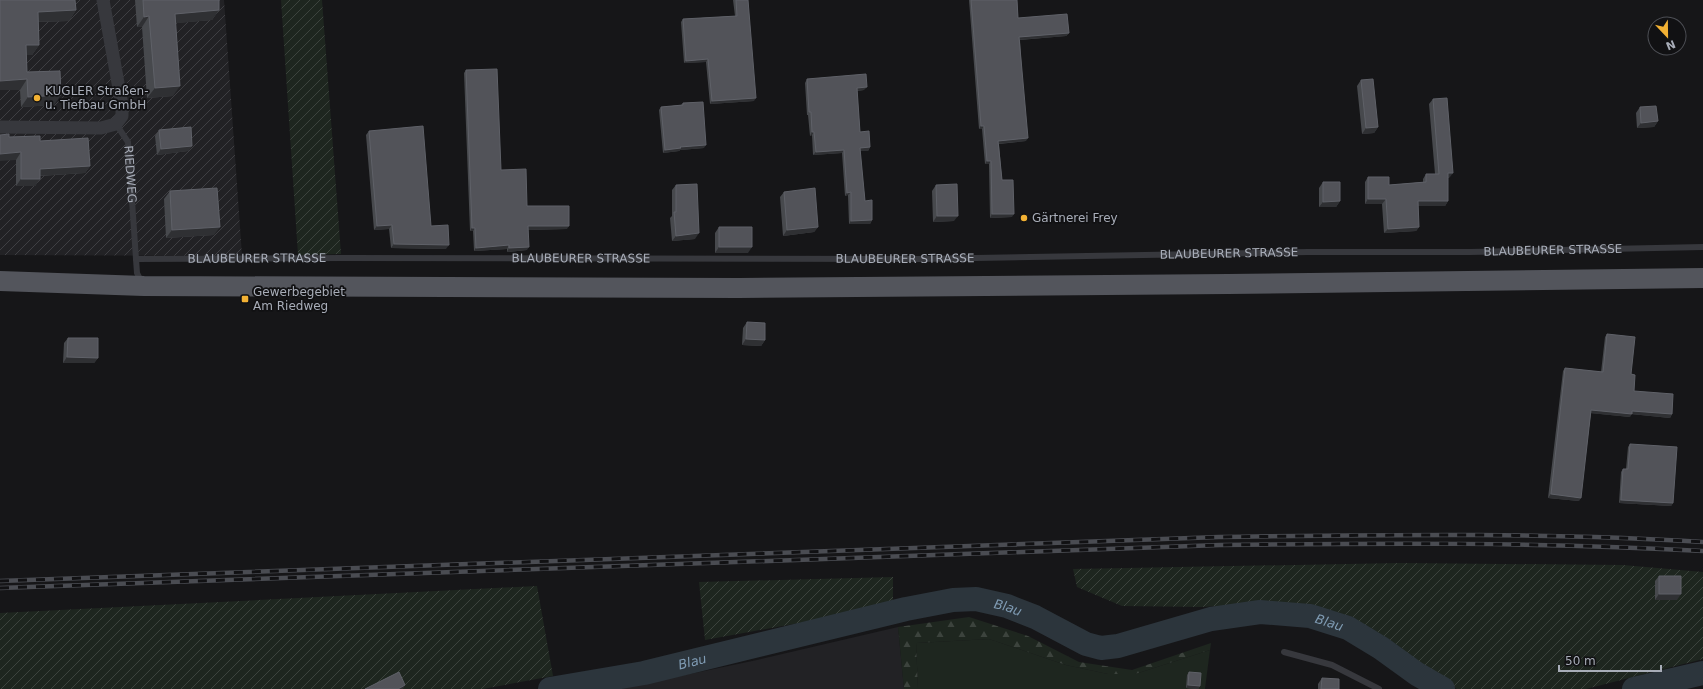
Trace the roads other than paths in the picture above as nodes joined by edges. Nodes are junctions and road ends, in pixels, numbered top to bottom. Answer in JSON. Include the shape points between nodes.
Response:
{"nodes":[{"id":1,"x":102,"y":0,"type":"edge"},
{"id":2,"x":116,"y":124,"type":"junction"},
{"id":3,"x":0,"y":127,"type":"edge"},
{"id":4,"x":1703,"y":247,"type":"edge"},
{"id":5,"x":136,"y":259,"type":"junction"},
{"id":6,"x":1703,"y":278,"type":"edge"},
{"id":7,"x":0,"y":281,"type":"edge"},
{"id":8,"x":144,"y":286,"type":"junction"},
{"id":9,"x":1284,"y":652,"type":"dead end"},
{"id":10,"x":1379,"y":689,"type":"edge"}],
"edges":[{"from":1,"to":2,"type":"street","via":[[122,105],[122,116]]},
{"from":2,"to":3,"type":"street","via":[[101,128]]},
{"from":2,"to":5,"type":"lane","name":"RIEDWEG","via":[[128,142]]},
{"from":4,"to":5,"type":"lane","name":"BLAUBEURER STRASSE","via":[[919,259]]},
{"from":5,"to":8,"type":"lane","via":[[137,274]]},
{"from":6,"to":8,"type":"main road","via":[[739,288]]},
{"from":7,"to":8,"type":"main road"},
{"from":9,"to":10,"type":"lane","via":[[1332,665]]}]}
